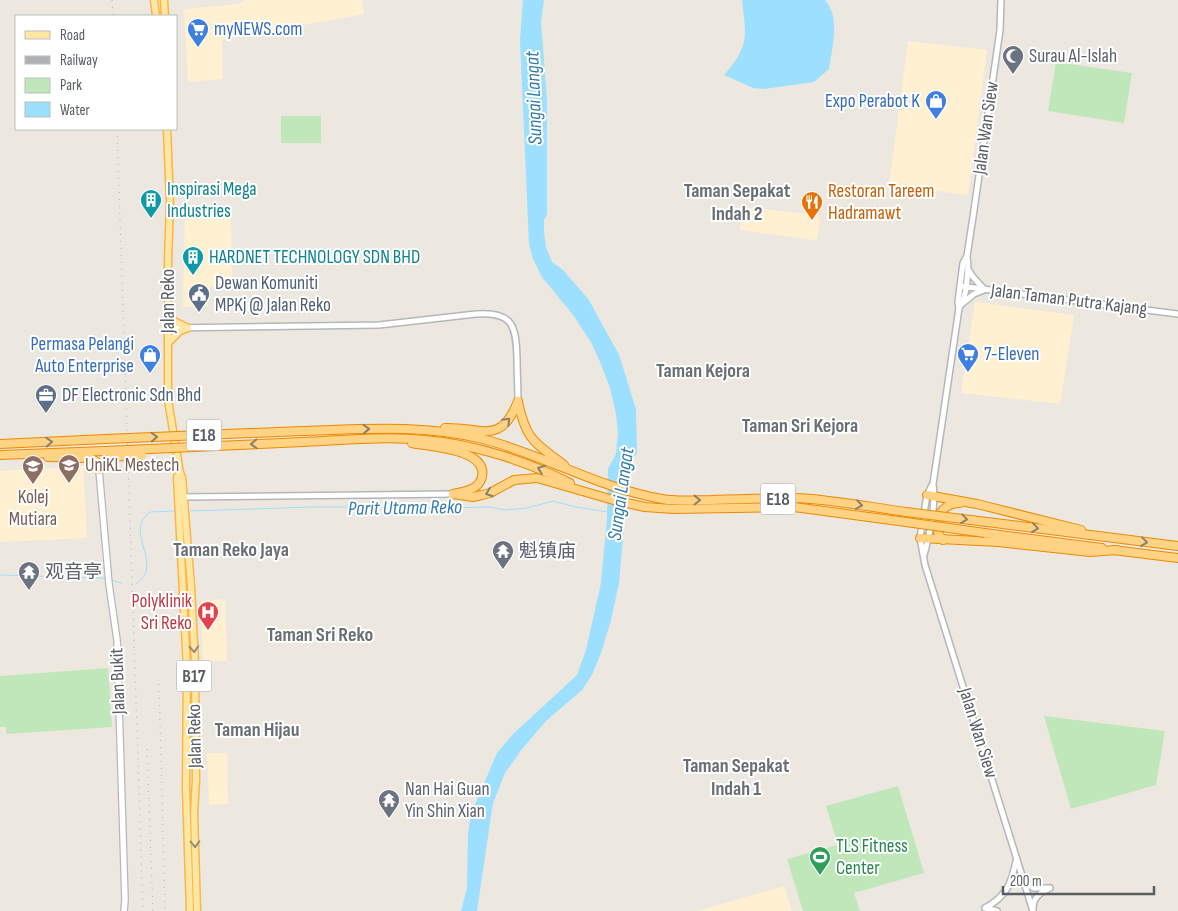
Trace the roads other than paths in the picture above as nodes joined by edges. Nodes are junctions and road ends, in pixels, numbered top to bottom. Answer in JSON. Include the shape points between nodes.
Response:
{"nodes":[{"id":1,"x":154,"y":0,"type":"edge"},
{"id":2,"x":164,"y":0,"type":"edge"},
{"id":3,"x":168,"y":0,"type":"edge"},
{"id":4,"x":1001,"y":0,"type":"edge"},
{"id":5,"x":165,"y":13,"type":"edge"},
{"id":6,"x":156,"y":15,"type":"edge"},
{"id":7,"x":167,"y":130,"type":"edge"},
{"id":8,"x":967,"y":256,"type":"junction"},
{"id":9,"x":968,"y":268,"type":"junction"},
{"id":10,"x":963,"y":286,"type":"junction"},
{"id":11,"x":985,"y":290,"type":"junction"},
{"id":12,"x":961,"y":305,"type":"junction"},
{"id":13,"x":1178,"y":314,"type":"edge"},
{"id":14,"x":168,"y":316,"type":"junction"},
{"id":15,"x":168,"y":328,"type":"junction"},
{"id":16,"x":188,"y":328,"type":"junction"},
{"id":17,"x":168,"y":343,"type":"junction"},
{"id":18,"x":518,"y":401,"type":"junction"},
{"id":19,"x":433,"y":430,"type":"junction"},
{"id":20,"x":388,"y":439,"type":"junction"},
{"id":21,"x":0,"y":444,"type":"edge"},
{"id":22,"x":166,"y":449,"type":"junction"},
{"id":23,"x":36,"y":453,"type":"junction"},
{"id":24,"x":0,"y":455,"type":"edge"},
{"id":25,"x":99,"y":471,"type":"junction"},
{"id":26,"x":573,"y":472,"type":"junction"},
{"id":27,"x":586,"y":490,"type":"junction"},
{"id":28,"x":453,"y":494,"type":"junction"},
{"id":29,"x":931,"y":496,"type":"junction"},
{"id":30,"x":181,"y":497,"type":"junction"},
{"id":31,"x":977,"y":504,"type":"junction"},
{"id":32,"x":1110,"y":537,"type":"junction"},
{"id":33,"x":924,"y":538,"type":"junction"},
{"id":34,"x":943,"y":540,"type":"junction"},
{"id":35,"x":1178,"y":546,"type":"edge"},
{"id":36,"x":1118,"y":550,"type":"junction"},
{"id":37,"x":1178,"y":558,"type":"edge"},
{"id":38,"x":1017,"y":858,"type":"junction"},
{"id":39,"x":1024,"y":881,"type":"junction"},
{"id":40,"x":123,"y":911,"type":"edge"},
{"id":41,"x":190,"y":911,"type":"edge"},
{"id":42,"x":197,"y":911,"type":"edge"},
{"id":43,"x":997,"y":911,"type":"edge"},
{"id":44,"x":1033,"y":911,"type":"edge"}],
"edges":[{"from":1,"to":6,"type":"main road"},
{"from":2,"to":5,"type":"main road"},
{"from":3,"to":5,"type":"main road"},
{"from":4,"to":8,"type":"street","name":"Jalan Wan Siew","via":[[1000,30]]},
{"from":7,"to":14,"type":"main road","name":"Jalan Reko","number":"B17","via":[[170,202]]},
{"from":8,"to":9,"type":"street","name":"Jalan Wan Siew"},
{"from":8,"to":10,"type":"street","name":"Jalan Wan Siew","via":[[963,263]]},
{"from":9,"to":10,"type":"street","name":"Jalan Wan Siew"},
{"from":9,"to":11,"type":"street"},
{"from":10,"to":11,"type":"street","name":"Jalan Taman Putra Kajang"},
{"from":10,"to":12,"type":"street","name":"Jalan Wan Siew"},
{"from":11,"to":12,"type":"street"},
{"from":11,"to":13,"type":"street","name":"Jalan Taman Putra Kajang"},
{"from":12,"to":29,"type":"street","name":"Jalan Wan Siew"},
{"from":14,"to":15,"type":"main road","name":"Jalan Reko","number":"B17"},
{"from":14,"to":16,"type":"main road"},
{"from":15,"to":16,"type":"street"},
{"from":15,"to":17,"type":"main road","name":"Jalan Reko","number":"B17"},
{"from":16,"to":17,"type":"main road"},
{"from":16,"to":18,"type":"street","via":[[379,325],[499,314],[510,322],[516,336]]},
{"from":17,"to":30,"type":"main road","name":"Jalan Reko","number":"B17","via":[[169,415],[182,477]]},
{"from":19,"to":18,"type":"highway","one_way":true,"via":[[496,430],[512,417]]},
{"from":18,"to":26,"type":"highway","via":[[522,420],[533,441]]},
{"from":21,"to":19,"type":"highway","number":"E18","one_way":true,"bridge":true,"via":[[388,428]]},
{"from":19,"to":26,"type":"highway","number":"E18","via":[[510,447]]},
{"from":20,"to":22,"type":"highway","number":"E18","one_way":true,"bridge":true},
{"from":27,"to":20,"type":"highway","number":"E18","one_way":true,"via":[[543,469],[460,445]]},
{"from":20,"to":28,"type":"highway","via":[[474,457],[483,470],[482,479],[473,489]]},
{"from":22,"to":23,"type":"highway","number":"E18","bridge":true},
{"from":22,"to":25,"type":"highway","bridge":true,"via":[[111,457]]},
{"from":23,"to":24,"type":"highway","number":"E18"},
{"from":23,"to":25,"type":"highway","via":[[57,458],[89,458],[96,462]]},
{"from":25,"to":40,"type":"main road","name":"Jalan Bukit","via":[[117,640]]},
{"from":26,"to":32,"type":"highway","number":"E18","one_way":true,"bridge":true,"via":[[620,489],[666,500],[795,498]]},
{"from":27,"to":28,"type":"highway","one_way":true,"via":[[537,478],[514,480],[482,495]]},
{"from":27,"to":36,"type":"highway","number":"E18","bridge":true,"via":[[617,501],[664,508],[794,507]]},
{"from":28,"to":30,"type":"street"},
{"from":29,"to":31,"type":"highway"},
{"from":29,"to":33,"type":"street","name":"Jalan Wan Siew"},
{"from":30,"to":41,"type":"main road","name":"Jalan Reko","number":"B17"},
{"from":30,"to":42,"type":"main road","name":"Jalan Reko","number":"B17","one_way":true,"via":[[194,664]]},
{"from":31,"to":32,"type":"highway"},
{"from":31,"to":34,"type":"highway","via":[[952,504],[942,510],[936,525]]},
{"from":32,"to":35,"type":"highway","number":"E18","one_way":true},
{"from":33,"to":34,"type":"highway"},
{"from":33,"to":38,"type":"street","name":"Jalan Wan Siew","via":[[926,571]]},
{"from":34,"to":36,"type":"highway","via":[[1090,552]]},
{"from":36,"to":37,"type":"highway","number":"E18"},
{"from":38,"to":39,"type":"street","name":"Jalan Wan Siew"},
{"from":38,"to":43,"type":"street","via":[[1005,893],[985,908]]},
{"from":39,"to":44,"type":"street","name":"Jalan Wan Siew"},
{"from":39,"to":44,"type":"street","via":[[1034,888],[1050,888],[1035,900]]}]}
